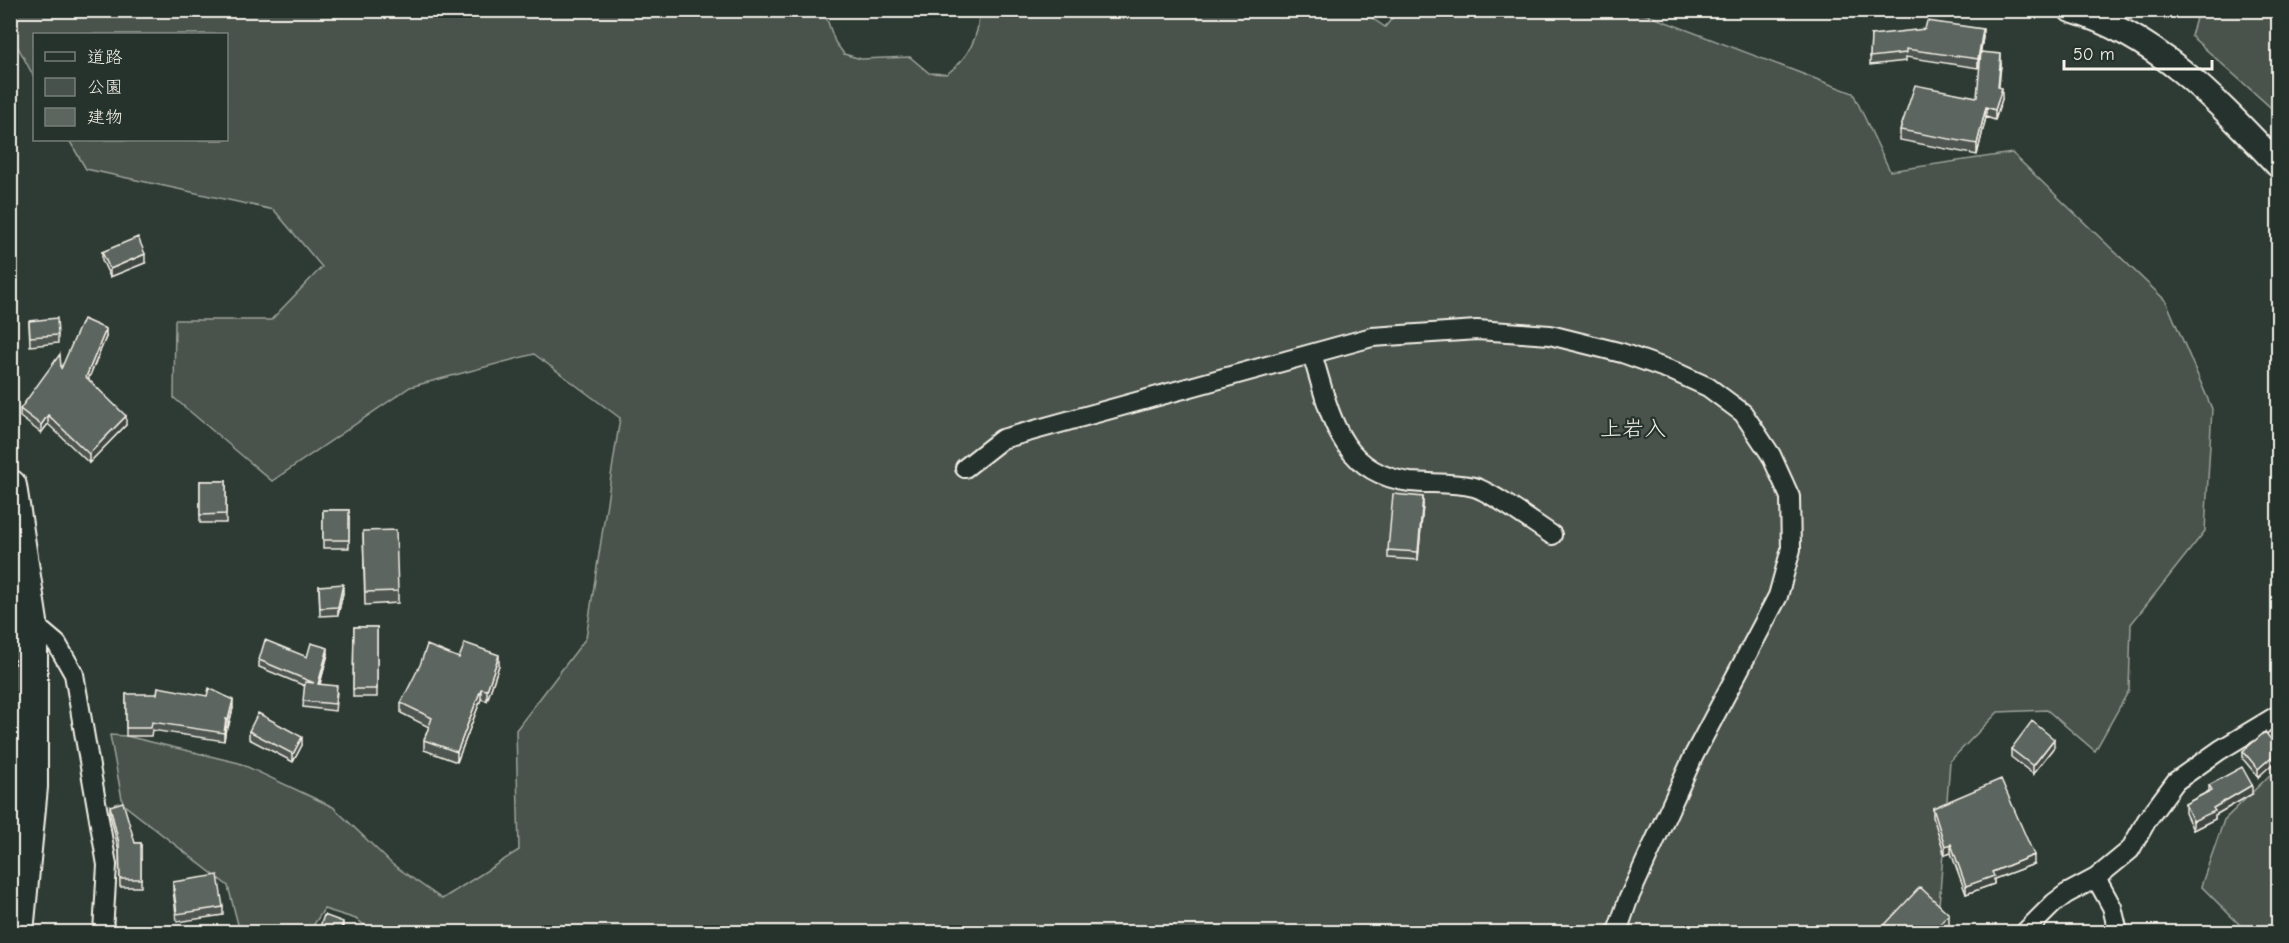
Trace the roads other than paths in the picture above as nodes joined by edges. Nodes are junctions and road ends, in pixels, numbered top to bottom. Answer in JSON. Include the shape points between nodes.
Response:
{"nodes":[{"id":1,"x":2071,"y":10,"type":"edge"},
{"id":2,"x":2278,"y":165,"type":"edge"},
{"id":3,"x":1312,"y":354,"type":"junction"},
{"id":4,"x":965,"y":468,"type":"dead end"},
{"id":5,"x":10,"y":486,"type":"edge"},
{"id":6,"x":1552,"y":535,"type":"dead end"},
{"id":7,"x":31,"y":622,"type":"junction"},
{"id":8,"x":2278,"y":715,"type":"edge"},
{"id":9,"x":2096,"y":878,"type":"junction"},
{"id":10,"x":16,"y":933,"type":"edge"},
{"id":11,"x":103,"y":933,"type":"edge"},
{"id":12,"x":1617,"y":933,"type":"edge"},
{"id":13,"x":2025,"y":933,"type":"edge"},
{"id":14,"x":2118,"y":933,"type":"edge"}],
"edges":[{"from":1,"to":2,"type":"street","via":[[2136,38],[2162,55],[2214,98]]},
{"from":3,"to":4,"type":"street","via":[[1002,439]]},
{"from":3,"to":6,"type":"street","via":[[1336,428],[1355,458],[1377,474],[1408,482],[1476,487]]},
{"from":3,"to":12,"type":"street","via":[[1372,337],[1477,330],[1550,335],[1622,353],[1708,387],[1743,413],[1772,455],[1790,497],[1791,549],[1778,596],[1694,754]]},
{"from":5,"to":7,"type":"highway"},
{"from":7,"to":10,"type":"highway","via":[[31,786]]},
{"from":7,"to":11,"type":"street","via":[[57,644],[74,674],[107,865]]},
{"from":8,"to":9,"type":"street","via":[[2176,781],[2130,850]]},
{"from":9,"to":13,"type":"street","via":[[2054,903]]},
{"from":9,"to":14,"type":"street","via":[[2112,907]]}]}
